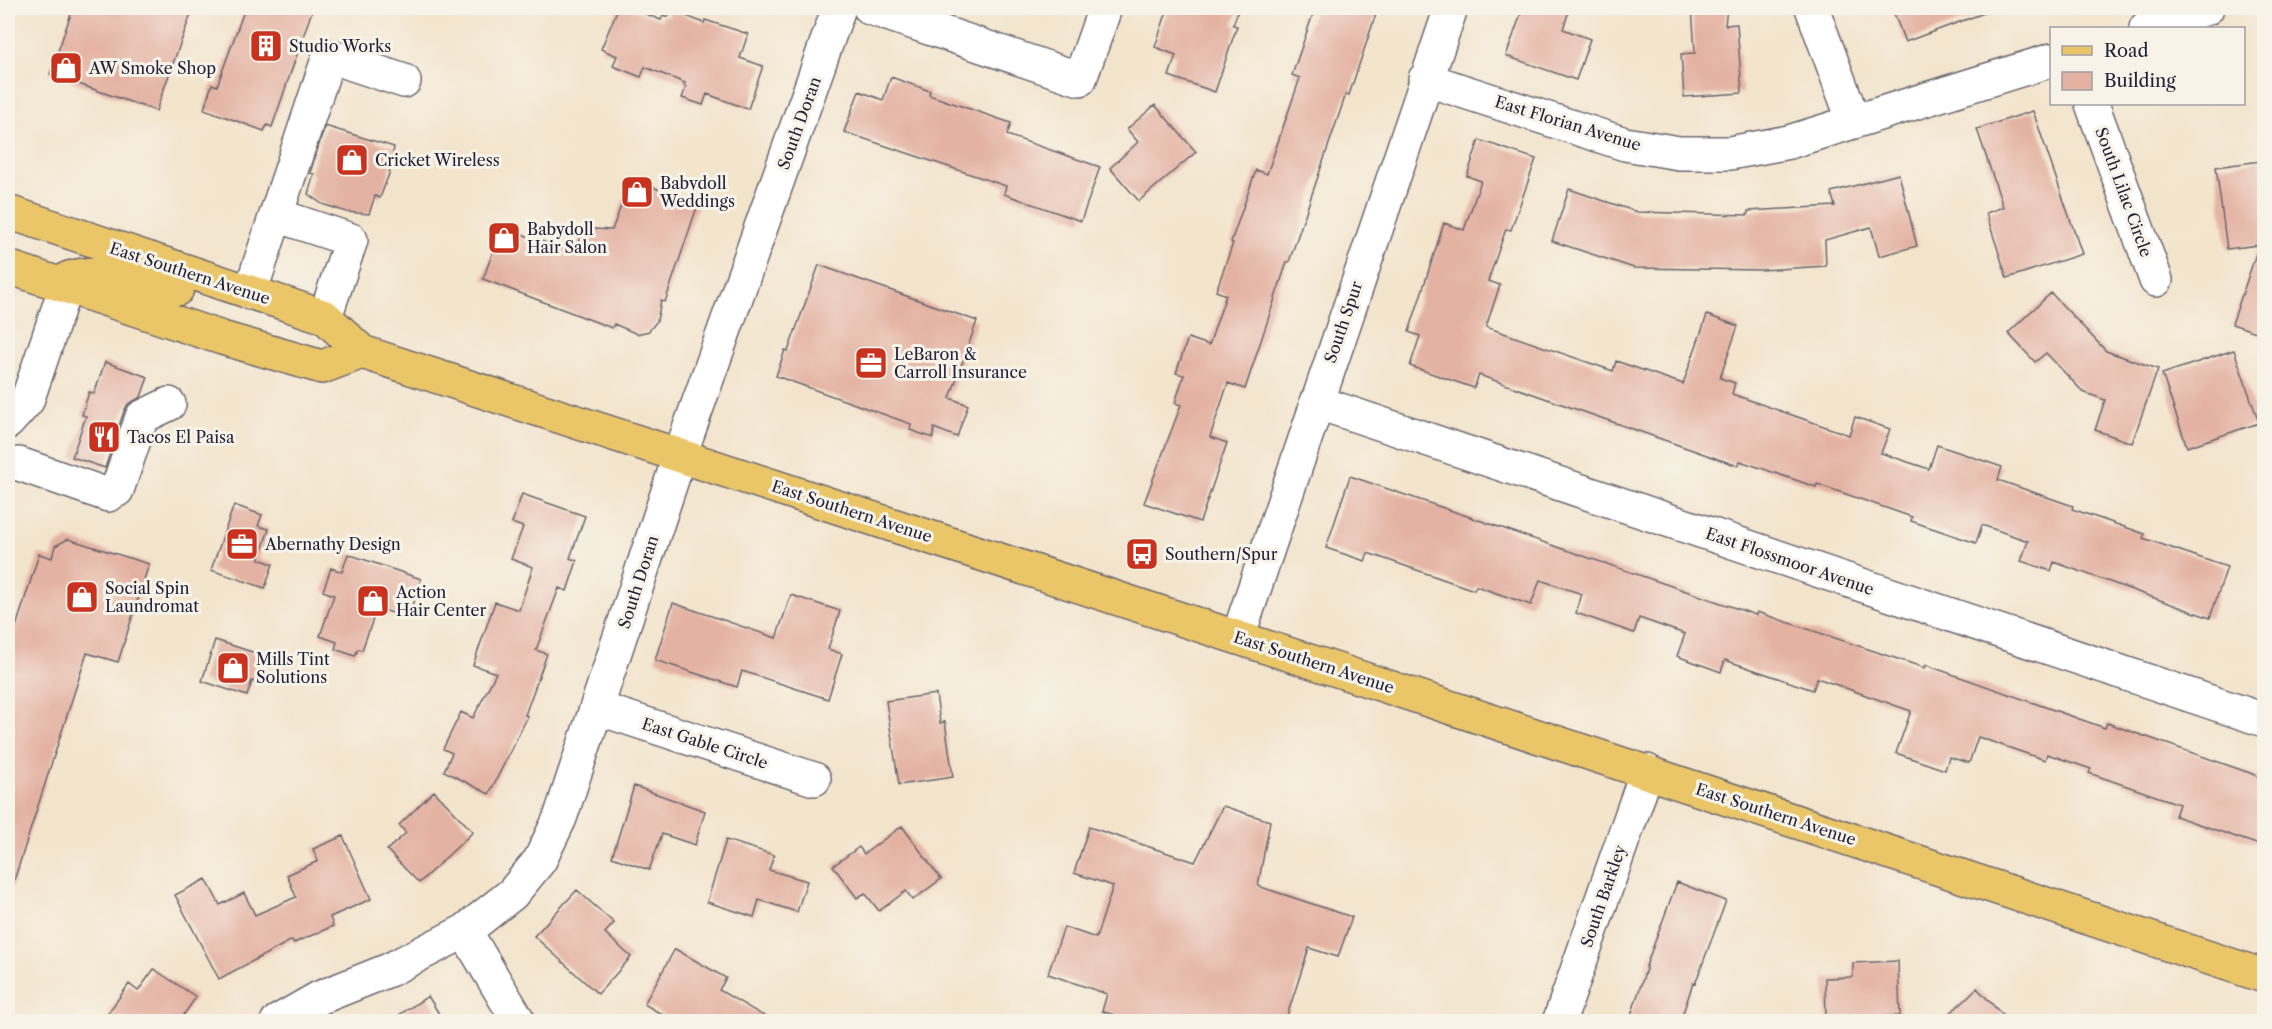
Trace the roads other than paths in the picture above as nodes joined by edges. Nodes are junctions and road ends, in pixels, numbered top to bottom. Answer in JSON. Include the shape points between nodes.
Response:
{"nodes":[{"id":1,"x":840,"y":8,"type":"edge"},
{"id":2,"x":870,"y":8,"type":"edge"},
{"id":3,"x":1105,"y":8,"type":"edge"},
{"id":4,"x":1451,"y":8,"type":"edge"},
{"id":5,"x":1812,"y":8,"type":"edge"},
{"id":6,"x":2207,"y":8,"type":"edge"},
{"id":7,"x":2149,"y":27,"type":"edge"},
{"id":8,"x":2050,"y":61,"type":"edge"},
{"id":9,"x":1425,"y":79,"type":"junction"},
{"id":10,"x":404,"y":81,"type":"dead end"},
{"id":11,"x":2091,"y":105,"type":"edge"},
{"id":12,"x":1854,"y":122,"type":"junction"},
{"id":13,"x":8,"y":212,"type":"edge"},
{"id":14,"x":276,"y":215,"type":"junction"},
{"id":15,"x":8,"y":267,"type":"edge"},
{"id":16,"x":2156,"y":280,"type":"dead end"},
{"id":17,"x":66,"y":286,"type":"junction"},
{"id":18,"x":250,"y":293,"type":"junction"},
{"id":19,"x":325,"y":317,"type":"junction"},
{"id":20,"x":362,"y":352,"type":"junction"},
{"id":21,"x":1316,"y":402,"type":"junction"},
{"id":22,"x":169,"y":404,"type":"dead end"},
{"id":23,"x":8,"y":422,"type":"edge"},
{"id":24,"x":680,"y":455,"type":"junction"},
{"id":25,"x":19,"y":464,"type":"dead end"},
{"id":26,"x":1238,"y":637,"type":"junction"},
{"id":27,"x":597,"y":708,"type":"junction"},
{"id":28,"x":2265,"y":720,"type":"edge"},
{"id":29,"x":1647,"y":771,"type":"junction"},
{"id":30,"x":814,"y":779,"type":"dead end"},
{"id":31,"x":465,"y":931,"type":"junction"},
{"id":32,"x":2265,"y":976,"type":"edge"},
{"id":33,"x":277,"y":1022,"type":"edge"},
{"id":34,"x":519,"y":1022,"type":"edge"},
{"id":35,"x":1559,"y":1022,"type":"edge"}],
"edges":[{"from":1,"to":24,"type":"street","name":"South Doran"},
{"from":2,"to":3,"type":"street","via":[[1080,79]]},
{"from":4,"to":9,"type":"street","name":"South Spur"},
{"from":5,"to":12,"type":"street"},
{"from":6,"to":7,"type":"street"},
{"from":8,"to":12,"type":"street","name":"East Florian Avenue"},
{"from":9,"to":12,"type":"street","name":"East Florian Avenue","via":[[1625,144],[1679,153],[1730,153],[1789,142]]},
{"from":9,"to":21,"type":"street","name":"South Spur"},
{"from":10,"to":14,"type":"street","via":[[329,56]]},
{"from":11,"to":16,"type":"street","name":"South Lilac Circle"},
{"from":13,"to":18,"type":"main road","name":"East Southern Avenue"},
{"from":14,"to":18,"type":"street"},
{"from":14,"to":19,"type":"street","via":[[351,240]]},
{"from":15,"to":17,"type":"main road"},
{"from":17,"to":18,"type":"main road","via":[[69,278],[86,273],[114,274],[212,297]]},
{"from":17,"to":20,"type":"main road","via":[[322,367]]},
{"from":17,"to":23,"type":"street","via":[[27,401]]},
{"from":18,"to":19,"type":"main road","name":"East Southern Avenue"},
{"from":19,"to":20,"type":"main road","name":"East Southern Avenue"},
{"from":20,"to":24,"type":"main road","name":"East Southern Avenue"},
{"from":21,"to":26,"type":"street","name":"South Spur"},
{"from":21,"to":28,"type":"street","name":"East Flossmoor Avenue"},
{"from":22,"to":25,"type":"street","via":[[142,417],[117,490],[108,495]]},
{"from":24,"to":26,"type":"main road","name":"East Southern Avenue"},
{"from":24,"to":27,"type":"street","name":"South Doran"},
{"from":26,"to":29,"type":"main road","name":"East Southern Avenue"},
{"from":27,"to":30,"type":"street","name":"East Gable Circle"},
{"from":27,"to":31,"type":"street","name":"South Doran","via":[[560,818],[540,860],[512,894]]},
{"from":29,"to":32,"type":"main road","name":"East Southern Avenue"},
{"from":29,"to":35,"type":"street","name":"South Barkley"},
{"from":31,"to":33,"type":"street","name":"South Doran","via":[[389,970],[319,998]]},
{"from":31,"to":34,"type":"street"}]}
